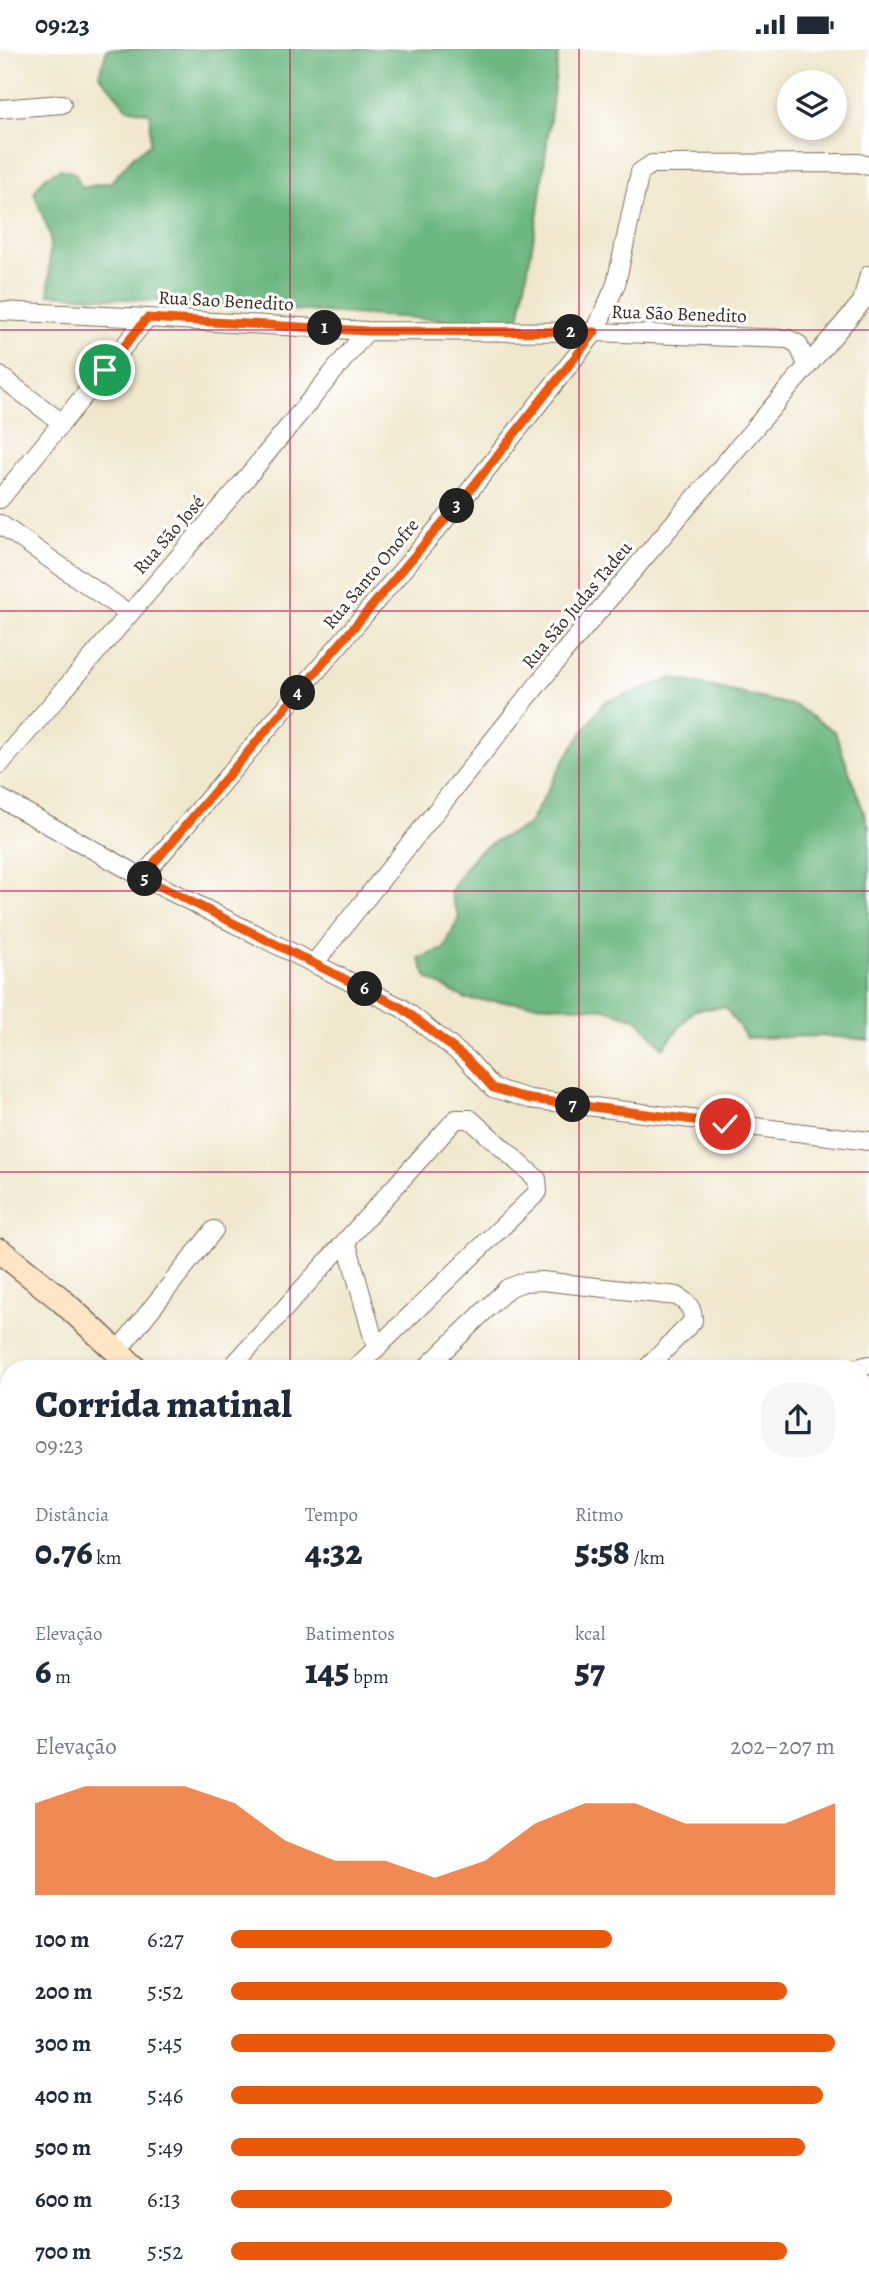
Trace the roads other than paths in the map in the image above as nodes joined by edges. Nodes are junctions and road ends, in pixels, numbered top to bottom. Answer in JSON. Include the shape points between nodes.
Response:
{"nodes":[{"id":1,"x":62,"y":104,"type":"dead end"},
{"id":2,"x":0,"y":109,"type":"edge"},
{"id":3,"x":869,"y":166,"type":"edge"},
{"id":4,"x":869,"y":275,"type":"edge"},
{"id":5,"x":0,"y":311,"type":"edge"},
{"id":6,"x":147,"y":318,"type":"junction"},
{"id":7,"x":367,"y":331,"type":"junction"},
{"id":8,"x":595,"y":332,"type":"junction"},
{"id":9,"x":807,"y":365,"type":"junction"},
{"id":10,"x":0,"y":376,"type":"edge"},
{"id":11,"x":62,"y":423,"type":"junction"},
{"id":12,"x":0,"y":499,"type":"edge"},
{"id":13,"x":0,"y":524,"type":"edge"},
{"id":14,"x":129,"y":614,"type":"junction"},
{"id":15,"x":0,"y":764,"type":"edge"},
{"id":16,"x":0,"y":799,"type":"edge"},
{"id":17,"x":142,"y":877,"type":"junction"},
{"id":18,"x":315,"y":962,"type":"junction"},
{"id":19,"x":869,"y":1141,"type":"edge"},
{"id":20,"x":214,"y":1230,"type":"dead end"},
{"id":21,"x":346,"y":1240,"type":"junction"},
{"id":22,"x":0,"y":1251,"type":"edge"},
{"id":23,"x":376,"y":1348,"type":"junction"},
{"id":24,"x":117,"y":1353,"type":"junction"},
{"id":25,"x":125,"y":1360,"type":"edge"},
{"id":26,"x":238,"y":1360,"type":"edge"},
{"id":27,"x":364,"y":1360,"type":"edge"},
{"id":28,"x":434,"y":1360,"type":"edge"},
{"id":29,"x":655,"y":1360,"type":"edge"}],
"edges":[{"from":1,"to":2,"type":"street"},
{"from":3,"to":8,"type":"street","name":"Rua Santo Onofre","via":[[777,161],[646,166],[638,178],[616,284]]},
{"from":4,"to":9,"type":"street","name":"Rua São Judas Tadeu","via":[[862,302]]},
{"from":5,"to":6,"type":"street"},
{"from":6,"to":7,"type":"street","name":"Rua Sao Benedito"},
{"from":6,"to":11,"type":"street","name":"Rua Sao Benedito"},
{"from":7,"to":8,"type":"street","name":"Rua São Benedito"},
{"from":7,"to":14,"type":"street","name":"Rua São José"},
{"from":8,"to":9,"type":"street","name":"Rua São Benedito","via":[[788,339],[798,344]]},
{"from":8,"to":17,"type":"street","name":"Rua Santo Onofre","via":[[471,489]]},
{"from":9,"to":18,"type":"street","name":"Rua São Judas Tadeu","via":[[563,653]]},
{"from":10,"to":11,"type":"street"},
{"from":11,"to":12,"type":"street","name":"Rua Sao Benedito"},
{"from":13,"to":14,"type":"street"},
{"from":14,"to":15,"type":"street","name":"Rua São José"},
{"from":16,"to":17,"type":"street"},
{"from":17,"to":18,"type":"street"},
{"from":18,"to":19,"type":"street","via":[[402,1008],[467,1059],[493,1088],[504,1092]]},
{"from":20,"to":24,"type":"street"},
{"from":21,"to":23,"type":"street"},
{"from":21,"to":23,"type":"street","via":[[456,1119],[470,1119],[538,1182],[538,1192]]},
{"from":21,"to":26,"type":"street"},
{"from":22,"to":24,"type":"main road"},
{"from":23,"to":27,"type":"street"},
{"from":24,"to":25,"type":"main road"},
{"from":28,"to":29,"type":"street","via":[[508,1288],[542,1281],[677,1296],[688,1303],[694,1321]]}]}
